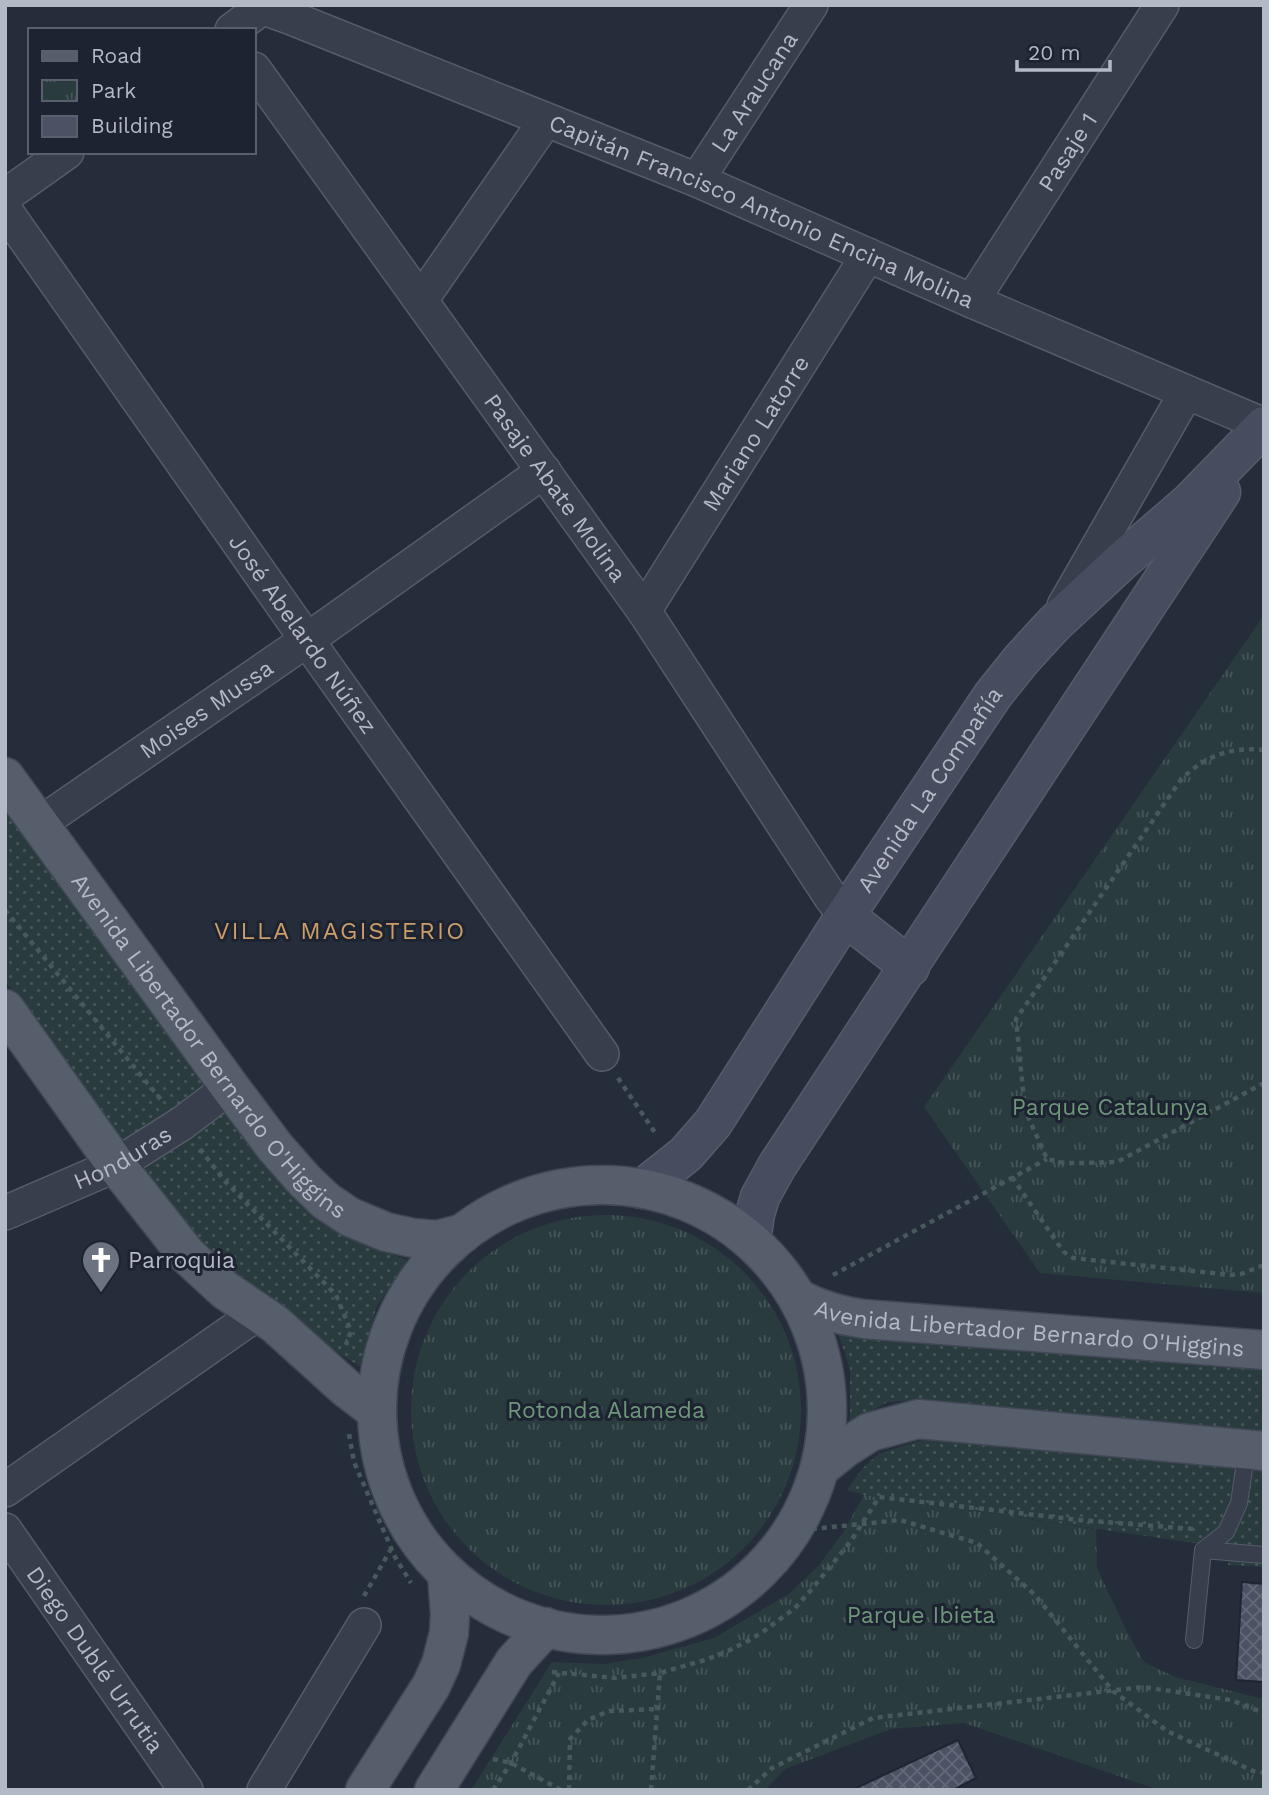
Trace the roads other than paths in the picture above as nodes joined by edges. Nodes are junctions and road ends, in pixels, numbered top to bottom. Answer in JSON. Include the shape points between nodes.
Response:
{"nodes":[{"id":1,"x":811,"y":5,"type":"edge"},
{"id":2,"x":1162,"y":5,"type":"edge"},
{"id":3,"x":260,"y":6,"type":"edge"},
{"id":4,"x":234,"y":28,"type":"edge"},
{"id":5,"x":256,"y":72,"type":"edge"},
{"id":6,"x":546,"y":120,"type":"junction"},
{"id":7,"x":64,"y":154,"type":"edge"},
{"id":8,"x":697,"y":180,"type":"junction"},
{"id":9,"x":5,"y":195,"type":"edge"},
{"id":10,"x":5,"y":210,"type":"edge"},
{"id":11,"x":868,"y":255,"type":"junction"},
{"id":12,"x":421,"y":300,"type":"junction"},
{"id":13,"x":972,"y":301,"type":"junction"},
{"id":14,"x":1186,"y":393,"type":"junction"},
{"id":15,"x":1264,"y":426,"type":"edge"},
{"id":16,"x":544,"y":471,"type":"junction"},
{"id":17,"x":644,"y":611,"type":"junction"},
{"id":18,"x":1054,"y":624,"type":"junction"},
{"id":19,"x":307,"y":640,"type":"junction"},
{"id":20,"x":5,"y":776,"type":"edge"},
{"id":21,"x":39,"y":824,"type":"junction"},
{"id":22,"x":845,"y":916,"type":"junction"},
{"id":23,"x":910,"y":967,"type":"junction"},
{"id":24,"x":5,"y":1010,"type":"edge"},
{"id":25,"x":602,"y":1054,"type":"road end"},
{"id":26,"x":230,"y":1087,"type":"junction"},
{"id":27,"x":116,"y":1165,"type":"junction"},
{"id":28,"x":642,"y":1189,"type":"junction"},
{"id":29,"x":5,"y":1213,"type":"edge"},
{"id":30,"x":461,"y":1234,"type":"junction"},
{"id":31,"x":751,"y":1241,"type":"junction"},
{"id":32,"x":799,"y":1299,"type":"junction"},
{"id":33,"x":258,"y":1313,"type":"junction"},
{"id":34,"x":1264,"y":1350,"type":"edge"},
{"id":35,"x":376,"y":1411,"type":"junction"},
{"id":36,"x":1255,"y":1450,"type":"edge"},
{"id":37,"x":820,"y":1468,"type":"junction"},
{"id":38,"x":5,"y":1490,"type":"edge"},
{"id":39,"x":5,"y":1530,"type":"edge"},
{"id":40,"x":1203,"y":1550,"type":"junction"},
{"id":41,"x":1264,"y":1555,"type":"edge"},
{"id":42,"x":433,"y":1583,"type":"junction"},
{"id":43,"x":364,"y":1625,"type":"road end"},
{"id":44,"x":545,"y":1627,"type":"junction"},
{"id":45,"x":1194,"y":1640,"type":"dead end"},
{"id":46,"x":186,"y":1790,"type":"edge"},
{"id":47,"x":264,"y":1790,"type":"edge"},
{"id":48,"x":365,"y":1790,"type":"edge"},
{"id":49,"x":434,"y":1790,"type":"edge"}],
"edges":[{"from":1,"to":8,"type":"street","name":"La Araucana"},
{"from":2,"to":13,"type":"street","name":"Pasaje 1"},
{"from":3,"to":4,"type":"street"},
{"from":3,"to":6,"type":"street","name":"Capitán Francisco Antonio Encina Molina"},
{"from":5,"to":12,"type":"street","name":"Pasaje Abate Molina"},
{"from":6,"to":8,"type":"street","name":"Capitán Francisco Antonio Encina Molina"},
{"from":6,"to":12,"type":"street"},
{"from":7,"to":9,"type":"street"},
{"from":8,"to":11,"type":"street","name":"Capitán Francisco Antonio Encina Molina"},
{"from":10,"to":19,"type":"street","name":"José Abelardo Núñez"},
{"from":11,"to":13,"type":"street","name":"Capitán Francisco Antonio Encina Molina"},
{"from":11,"to":17,"type":"street","name":"Mariano Latorre"},
{"from":12,"to":16,"type":"street","name":"Pasaje Abate Molina"},
{"from":13,"to":14,"type":"street","name":"Capitán Francisco Antonio Encina Molina"},
{"from":14,"to":15,"type":"street","name":"Capitán Francisco Antonio Encina Molina"},
{"from":14,"to":18,"type":"street"},
{"from":15,"to":18,"type":"main road","name":"Avenida La Compañía","via":[[1189,503]]},
{"from":15,"to":23,"type":"main road"},
{"from":16,"to":17,"type":"street","name":"Pasaje Abate Molina"},
{"from":16,"to":19,"type":"street","name":"Moises Mussa"},
{"from":17,"to":22,"type":"street","name":"Pasaje Abate Molina"},
{"from":18,"to":22,"type":"main road","name":"Avenida La Compañía","via":[[993,695]]},
{"from":19,"to":21,"type":"street","name":"Moises Mussa"},
{"from":19,"to":25,"type":"street","name":"José Abelardo Núñez"},
{"from":20,"to":21,"type":"main road","name":"Avenida Libertador Bernardo O'Higgins"},
{"from":21,"to":26,"type":"main road","name":"Avenida Libertador Bernardo O'Higgins"},
{"from":22,"to":23,"type":"main road"},
{"from":22,"to":28,"type":"main road","name":"Avenida La Compañía","via":[[713,1123],[686,1154]]},
{"from":23,"to":31,"type":"main road","via":[[777,1166],[760,1198]]},
{"from":24,"to":27,"type":"main road"},
{"from":26,"to":27,"type":"street","name":"Honduras","via":[[181,1125]]},
{"from":26,"to":30,"type":"main road","name":"Avenida Libertador Bernardo O'Higgins","via":[[305,1181],[350,1217],[413,1238],[436,1240]]},
{"from":27,"to":29,"type":"street","name":"Honduras"},
{"from":27,"to":33,"type":"main road","via":[[187,1255]]},
{"from":28,"to":30,"type":"main road","via":[[578,1186],[547,1192],[487,1216]]},
{"from":28,"to":31,"type":"main road","via":[[700,1207]]},
{"from":30,"to":35,"type":"main road","via":[[436,1257],[398,1313],[386,1345]]},
{"from":31,"to":32,"type":"main road"},
{"from":32,"to":34,"type":"main road","name":"Avenida Libertador Bernardo O'Higgins","via":[[831,1313],[864,1319]]},
{"from":32,"to":37,"type":"main road","via":[[823,1364],[828,1399]]},
{"from":33,"to":35,"type":"main road"},
{"from":33,"to":38,"type":"street"},
{"from":35,"to":42,"type":"main road","via":[[388,1482],[423,1547]]},
{"from":36,"to":37,"type":"main road","via":[[918,1419],[870,1432]]},
{"from":36,"to":40,"type":"lane","via":[[1226,1532]]},
{"from":37,"to":44,"type":"main road","via":[[809,1501],[768,1563],[738,1590],[703,1611],[666,1626],[626,1634],[585,1634]]},
{"from":39,"to":46,"type":"street","name":"Diego Dublé Urrutia"},
{"from":40,"to":41,"type":"lane"},
{"from":40,"to":45,"type":"lane"},
{"from":42,"to":44,"type":"main road","via":[[469,1592],[519,1619]]},
{"from":42,"to":48,"type":"main road","via":[[450,1614],[441,1664]]},
{"from":43,"to":47,"type":"street"},
{"from":44,"to":49,"type":"main road","via":[[514,1662]]}]}
